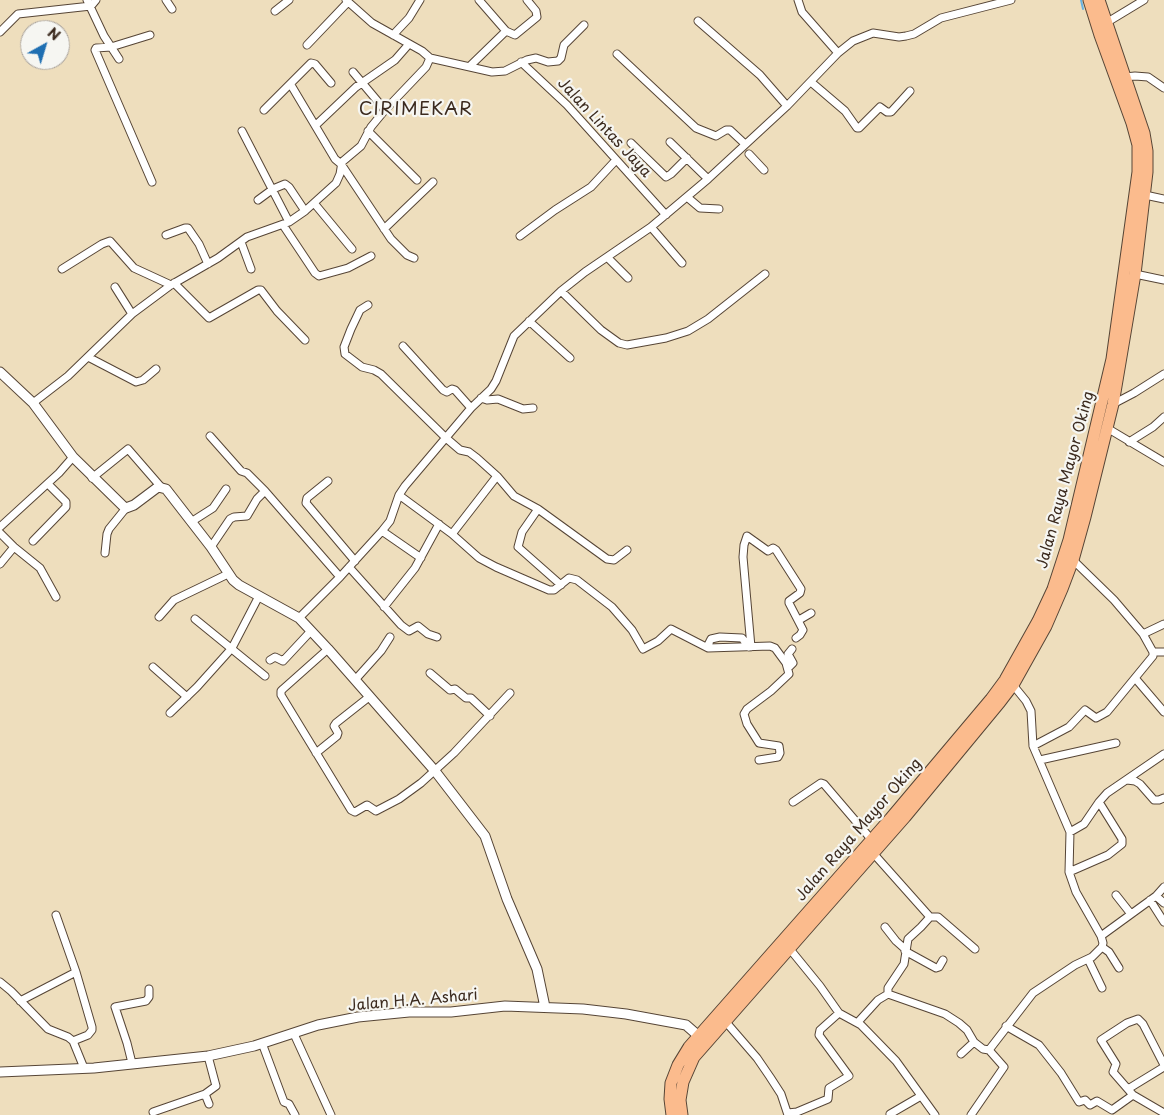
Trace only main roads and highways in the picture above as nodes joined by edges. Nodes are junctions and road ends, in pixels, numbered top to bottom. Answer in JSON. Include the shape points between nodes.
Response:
{"nodes":[{"id":1,"x":1089,"y":0,"type":"edge"},
{"id":2,"x":1099,"y":0,"type":"edge"},
{"id":3,"x":1097,"y":446,"type":"junction"},
{"id":4,"x":914,"y":799,"type":"junction"},
{"id":5,"x":799,"y":929,"type":"junction"},
{"id":6,"x":702,"y":1039,"type":"junction"},
{"id":7,"x":672,"y":1115,"type":"edge"},
{"id":8,"x":682,"y":1115,"type":"edge"}],
"edges":[{"from":1,"to":3,"type":"main road","name":"Jalan Raya Mayor Oking","via":[[1138,145],[1138,172],[1117,331]]},
{"from":2,"to":3,"type":"main road","name":"Jalan Raya Mayor Oking","via":[[1146,144],[1147,162],[1136,274],[1113,404]]},
{"from":3,"to":4,"type":"main road","name":"Jalan Raya Mayor Oking","via":[[1064,556],[1038,621],[1005,680]]},
{"from":3,"to":4,"type":"main road","name":"Jalan Raya Mayor Oking","via":[[1073,560],[1054,610],[1013,685]]},
{"from":4,"to":5,"type":"main road","name":"Jalan Raya Mayor Oking","via":[[873,853]]},
{"from":4,"to":5,"type":"main road","name":"Jalan Raya Mayor Oking","via":[[871,839]]},
{"from":5,"to":6,"type":"main road","name":"Jalan Raya Mayor Oking"},
{"from":5,"to":6,"type":"main road","name":"Jalan Raya Mayor Oking","via":[[789,948],[725,1021]]},
{"from":6,"to":7,"type":"main road","name":"Jalan Raya Mayor Oking","via":[[682,1058],[674,1074],[670,1099]]},
{"from":6,"to":8,"type":"main road","name":"Jalan Raya Mayor Oking","via":[[683,1082]]}]}
